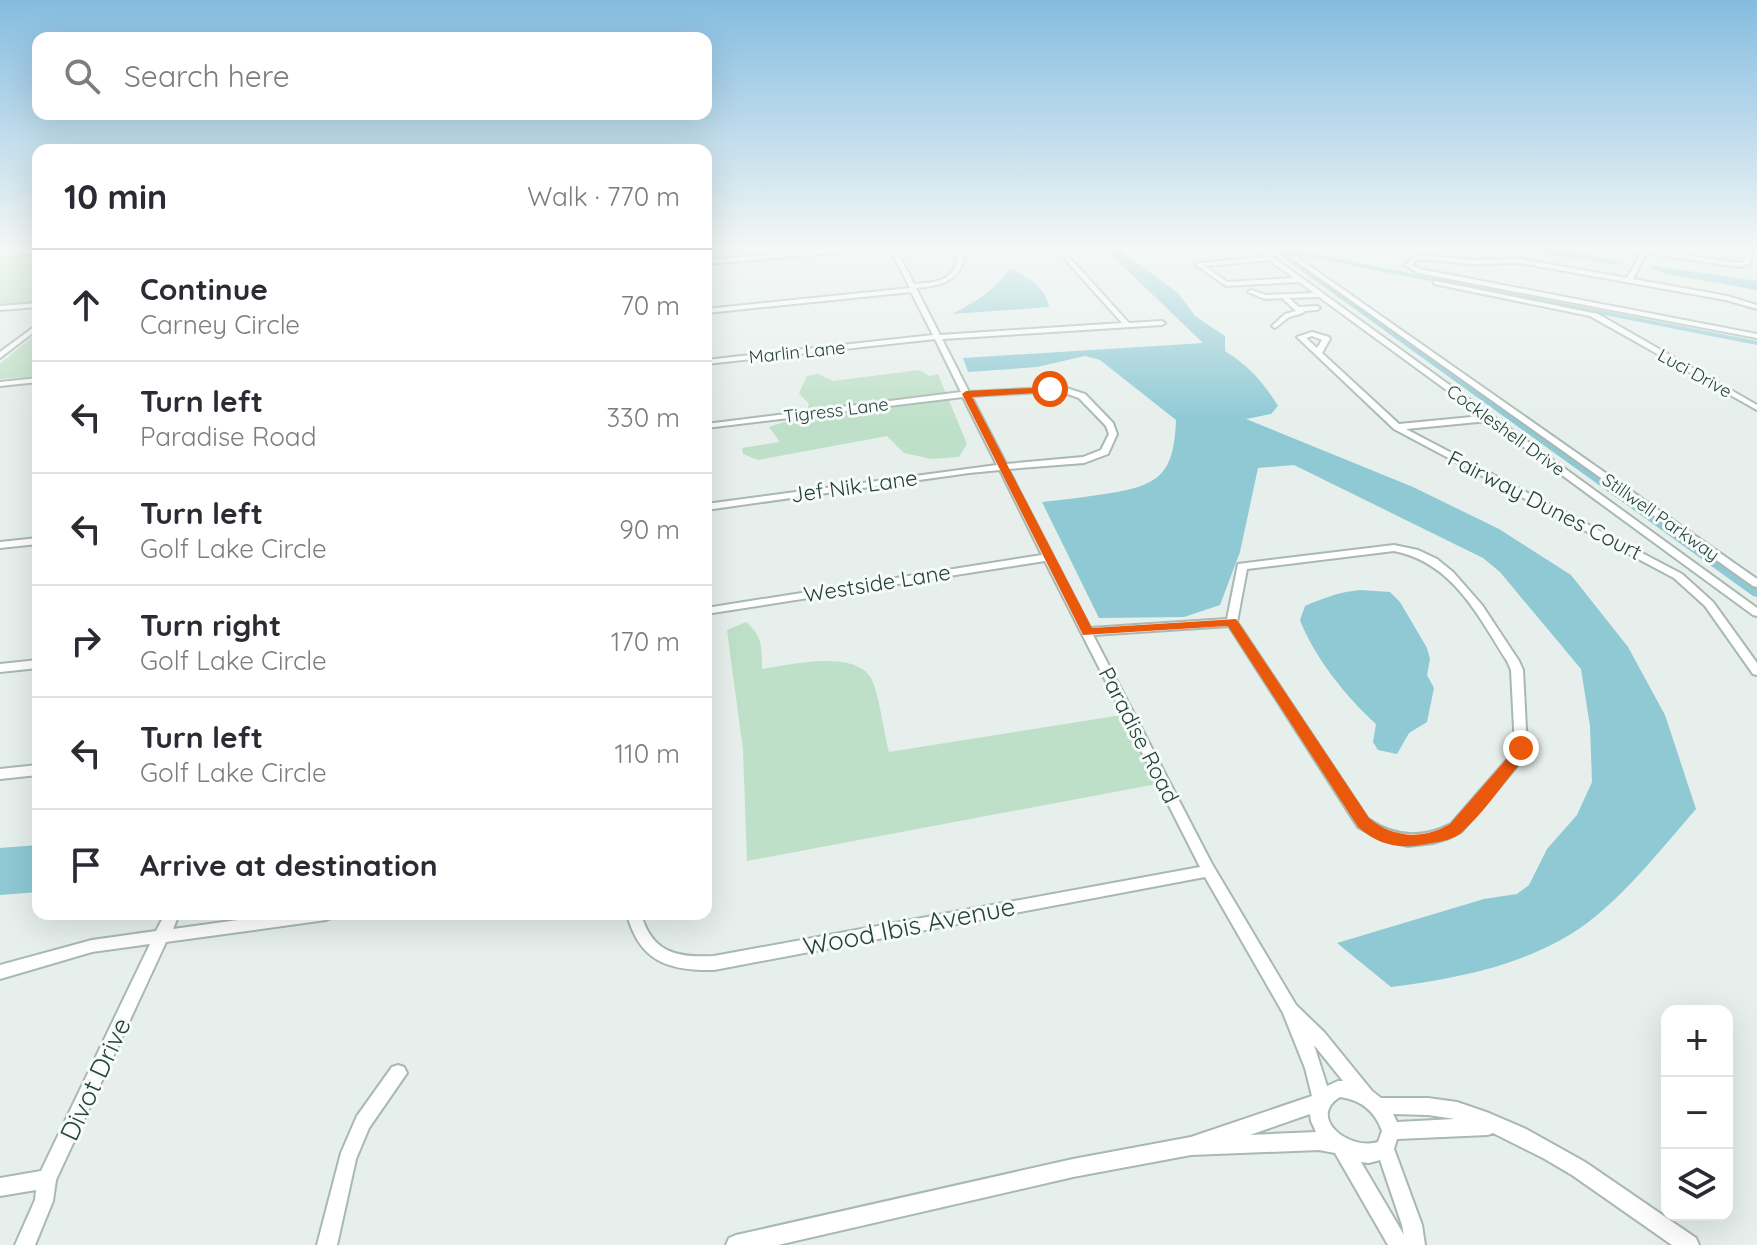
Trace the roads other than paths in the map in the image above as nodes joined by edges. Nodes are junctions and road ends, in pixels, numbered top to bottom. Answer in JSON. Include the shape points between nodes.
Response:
{"nodes":[{"id":1,"x":32,"y":305,"type":"edge"},
{"id":2,"x":759,"y":305,"type":"edge"},
{"id":3,"x":921,"y":305,"type":"edge"},
{"id":4,"x":1109,"y":305,"type":"edge"},
{"id":5,"x":1294,"y":305,"type":"edge"},
{"id":6,"x":1335,"y":305,"type":"edge"},
{"id":7,"x":1362,"y":305,"type":"edge"},
{"id":8,"x":1547,"y":305,"type":"edge"},
{"id":9,"x":1596,"y":305,"type":"edge"},
{"id":10,"x":0,"y":308,"type":"edge"},
{"id":11,"x":1317,"y":308,"type":"dead end"},
{"id":12,"x":1298,"y":309,"type":"junction"},
{"id":13,"x":712,"y":310,"type":"edge"},
{"id":14,"x":1592,"y":314,"type":"junction"},
{"id":15,"x":1606,"y":317,"type":"dead end"},
{"id":16,"x":1162,"y":323,"type":"dead end"},
{"id":17,"x":1127,"y":325,"type":"junction"},
{"id":18,"x":1275,"y":326,"type":"dead end"},
{"id":19,"x":32,"y":331,"type":"edge"},
{"id":20,"x":1757,"y":336,"type":"edge"},
{"id":21,"x":936,"y":337,"type":"junction"},
{"id":22,"x":1318,"y":353,"type":"dead end"},
{"id":23,"x":0,"y":356,"type":"edge"},
{"id":24,"x":712,"y":361,"type":"edge"},
{"id":25,"x":32,"y":381,"type":"edge"},
{"id":26,"x":0,"y":384,"type":"edge"},
{"id":27,"x":966,"y":394,"type":"junction"},
{"id":28,"x":1757,"y":408,"type":"edge"},
{"id":29,"x":1489,"y":418,"type":"junction"},
{"id":30,"x":712,"y":425,"type":"edge"},
{"id":31,"x":1397,"y":427,"type":"junction"},
{"id":32,"x":1003,"y":466,"type":"junction"},
{"id":33,"x":712,"y":506,"type":"edge"},
{"id":34,"x":32,"y":542,"type":"edge"},
{"id":35,"x":0,"y":545,"type":"edge"},
{"id":36,"x":1049,"y":557,"type":"junction"},
{"id":37,"x":1757,"y":584,"type":"edge"},
{"id":38,"x":712,"y":610,"type":"edge"},
{"id":39,"x":1757,"y":613,"type":"edge"},
{"id":40,"x":1232,"y":622,"type":"junction"},
{"id":41,"x":1087,"y":632,"type":"junction"},
{"id":42,"x":32,"y":665,"type":"edge"},
{"id":43,"x":0,"y":668,"type":"edge"},
{"id":44,"x":1757,"y":671,"type":"edge"},
{"id":45,"x":32,"y":771,"type":"edge"},
{"id":46,"x":0,"y":774,"type":"edge"},
{"id":47,"x":1209,"y":871,"type":"junction"},
{"id":48,"x":169,"y":920,"type":"edge"},
{"id":49,"x":283,"y":920,"type":"edge"},
{"id":50,"x":636,"y":920,"type":"edge"},
{"id":51,"x":161,"y":937,"type":"junction"},
{"id":52,"x":0,"y":972,"type":"edge"},
{"id":53,"x":1287,"y":1005,"type":"junction"},
{"id":54,"x":398,"y":1073,"type":"dead end"},
{"id":55,"x":1321,"y":1100,"type":"junction"},
{"id":56,"x":1372,"y":1101,"type":"junction"},
{"id":57,"x":1493,"y":1126,"type":"junction"},
{"id":58,"x":1388,"y":1140,"type":"junction"},
{"id":59,"x":1339,"y":1145,"type":"junction"},
{"id":60,"x":1191,"y":1146,"type":"junction"},
{"id":61,"x":47,"y":1179,"type":"junction"},
{"id":62,"x":0,"y":1187,"type":"edge"},
{"id":63,"x":25,"y":1245,"type":"edge"},
{"id":64,"x":327,"y":1245,"type":"edge"},
{"id":65,"x":736,"y":1245,"type":"edge"},
{"id":66,"x":1399,"y":1245,"type":"edge"},
{"id":67,"x":1415,"y":1245,"type":"edge"},
{"id":68,"x":1689,"y":1245,"type":"edge"}],
"edges":[{"from":1,"to":10,"type":"street"},
{"from":2,"to":13,"type":"street"},
{"from":3,"to":21,"type":"street","name":"Paradise Road"},
{"from":4,"to":17,"type":"street"},
{"from":5,"to":12,"type":"street"},
{"from":6,"to":29,"type":"street","name":"Cockleshell Drive"},
{"from":7,"to":37,"type":"street","name":"Stillwell Parkway"},
{"from":8,"to":14,"type":"street"},
{"from":9,"to":20,"type":"street"},
{"from":11,"to":12,"type":"street"},
{"from":12,"to":18,"type":"street","via":[[1301,312]]},
{"from":14,"to":15,"type":"street"},
{"from":14,"to":28,"type":"street","name":"Luci Drive"},
{"from":16,"to":17,"type":"street","name":"Marlin Lane"},
{"from":17,"to":21,"type":"street","name":"Marlin Lane"},
{"from":19,"to":23,"type":"street"},
{"from":21,"to":24,"type":"street","name":"Marlin Lane"},
{"from":21,"to":27,"type":"street","name":"Paradise Road"},
{"from":22,"to":31,"type":"street","name":"Fairway Dunes Court"},
{"from":25,"to":26,"type":"street"},
{"from":27,"to":30,"type":"street","name":"Tigress Lane"},
{"from":27,"to":32,"type":"street","name":"Paradise Road"},
{"from":27,"to":32,"type":"street","name":"Tigress Lane","via":[[1068,389],[1082,396],[1112,429],[1108,448],[1093,459]]},
{"from":29,"to":31,"type":"street"},
{"from":29,"to":39,"type":"street","name":"Cockleshell Drive"},
{"from":31,"to":44,"type":"street","name":"Fairway Dunes Court","via":[[1669,570],[1709,604]]},
{"from":32,"to":33,"type":"street","name":"Jef Nik Lane"},
{"from":32,"to":36,"type":"street","name":"Paradise Road"},
{"from":34,"to":35,"type":"street"},
{"from":36,"to":38,"type":"street","name":"Westside Lane"},
{"from":36,"to":41,"type":"street","name":"Paradise Road"},
{"from":40,"to":40,"type":"street","via":[[1242,566],[1384,549],[1418,552],[1454,577],[1513,661],[1518,756],[1445,834],[1409,841],[1376,833],[1363,823]]},
{"from":40,"to":41,"type":"street"},
{"from":41,"to":47,"type":"street","name":"Paradise Road"},
{"from":42,"to":43,"type":"street"},
{"from":45,"to":46,"type":"street"},
{"from":47,"to":50,"type":"street","name":"Wood Ibis Avenue","via":[[714,963],[677,962],[660,955],[639,934]]},
{"from":47,"to":53,"type":"street","name":"Paradise Road"},
{"from":48,"to":51,"type":"street","name":"Divot Drive"},
{"from":49,"to":51,"type":"street"},
{"from":51,"to":52,"type":"street","via":[[68,951]]},
{"from":51,"to":61,"type":"street","name":"Divot Drive"},
{"from":53,"to":55,"type":"street","name":"Paradise Road","via":[[1318,1076]]},
{"from":53,"to":56,"type":"street","name":"Paradise Road"},
{"from":54,"to":64,"type":"street","via":[[363,1122],[347,1159]]},
{"from":55,"to":56,"type":"street","via":[[1338,1089]]},
{"from":55,"to":59,"type":"street","via":[[1319,1118]]},
{"from":55,"to":60,"type":"street"},
{"from":56,"to":57,"type":"street","via":[[1458,1111]]},
{"from":56,"to":58,"type":"street"},
{"from":57,"to":58,"type":"street"},
{"from":57,"to":68,"type":"street","via":[[1603,1182]]},
{"from":58,"to":59,"type":"street","via":[[1365,1155]]},
{"from":58,"to":67,"type":"street"},
{"from":59,"to":60,"type":"street","via":[[1319,1141]]},
{"from":59,"to":66,"type":"street"},
{"from":60,"to":65,"type":"street"},
{"from":61,"to":62,"type":"street"},
{"from":61,"to":63,"type":"street","name":"Divot Drive","via":[[44,1201]]}]}
